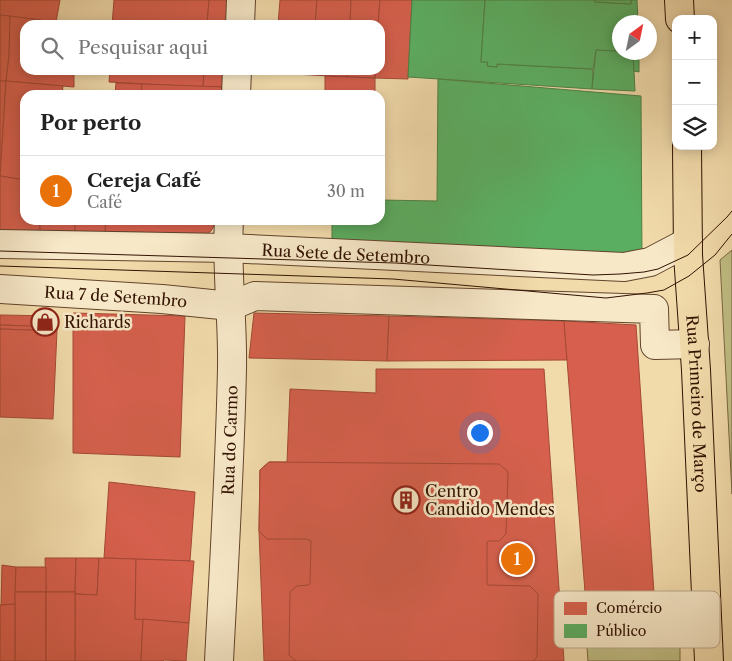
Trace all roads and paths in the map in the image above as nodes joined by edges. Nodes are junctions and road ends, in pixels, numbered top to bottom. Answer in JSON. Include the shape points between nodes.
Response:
{"nodes":[{"id":1,"x":241,"y":0,"type":"edge"},
{"id":2,"x":679,"y":0,"type":"edge"},
{"id":3,"x":680,"y":15,"type":"edge"},
{"id":4,"x":240,"y":20,"type":"edge"},
{"id":5,"x":237,"y":75,"type":"edge"},
{"id":6,"x":236,"y":90,"type":"edge"},
{"id":7,"x":687,"y":150,"type":"edge"},
{"id":8,"x":229,"y":225,"type":"edge"},
{"id":9,"x":688,"y":242,"type":"junction"},
{"id":10,"x":0,"y":244,"type":"edge"},
{"id":11,"x":227,"y":248,"type":"junction"},
{"id":12,"x":0,"y":289,"type":"edge"},
{"id":13,"x":231,"y":306,"type":"junction"},
{"id":14,"x":695,"y":344,"type":"junction"},
{"id":15,"x":706,"y":591,"type":"edge"},
{"id":16,"x":708,"y":648,"type":"edge"},
{"id":17,"x":219,"y":661,"type":"edge"},
{"id":18,"x":709,"y":661,"type":"edge"}],
"edges":[{"from":1,"to":4,"type":"street"},
{"from":2,"to":3,"type":"main road"},
{"from":5,"to":6,"type":"street"},
{"from":7,"to":9,"type":"main road","name":"Rua Primeiro de Março"},
{"from":8,"to":11,"type":"street","name":"Rua do Carmo"},
{"from":9,"to":11,"type":"street","name":"Rua Sete de Setembro","via":[[650,262],[624,268]]},
{"from":9,"to":14,"type":"main road","name":"Rua Primeiro de Março"},
{"from":10,"to":11,"type":"street","name":"Rua Sete de Setembro"},
{"from":11,"to":13,"type":"street","name":"Rua do Carmo"},
{"from":12,"to":13,"type":"street","name":"Rua 7 de Setembro"},
{"from":13,"to":14,"type":"street","via":[[256,296],[654,308],[655,345]]},
{"from":13,"to":17,"type":"street","name":"Rua do Carmo","via":[[232,367]]},
{"from":14,"to":15,"type":"main road","name":"Rua Primeiro de Março"},
{"from":16,"to":18,"type":"main road","name":"Rua Primeiro de Março"}]}
